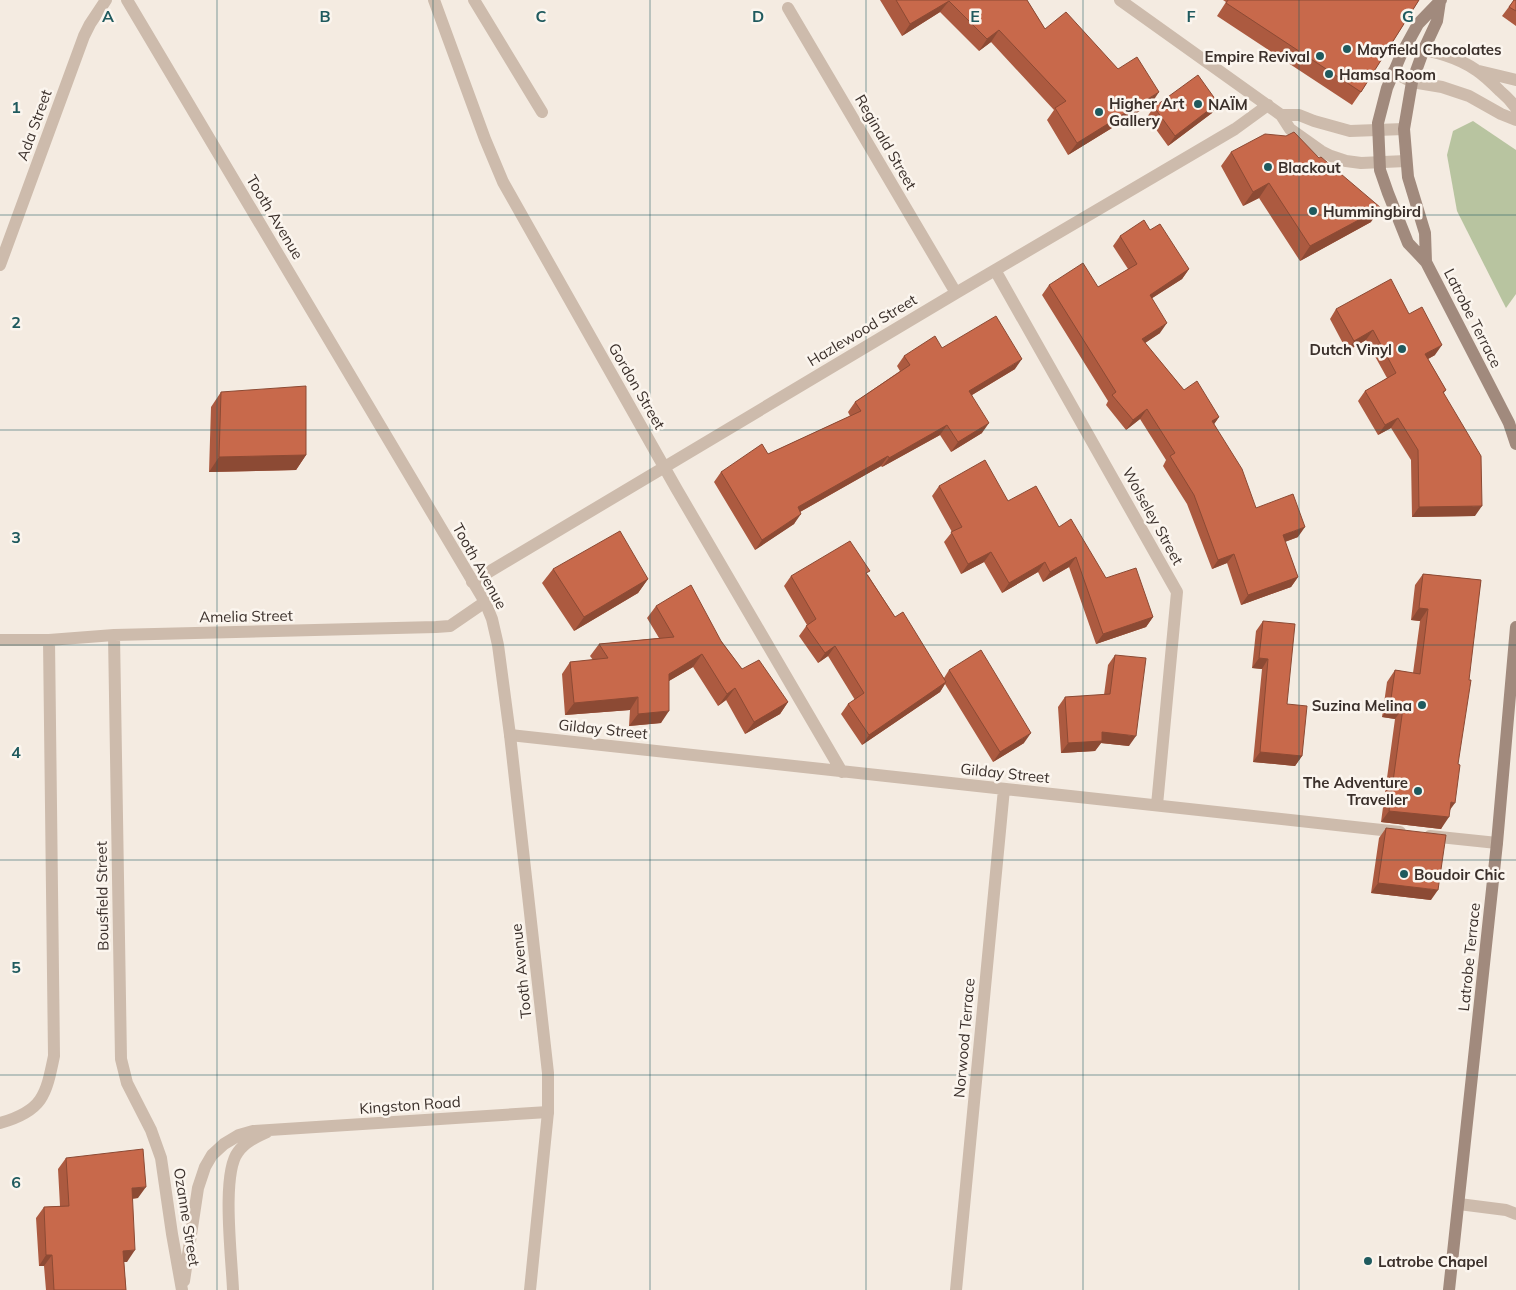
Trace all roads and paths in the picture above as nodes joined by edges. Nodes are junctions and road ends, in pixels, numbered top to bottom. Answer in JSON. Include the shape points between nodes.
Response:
{"nodes":[{"id":1,"x":106,"y":0,"type":"edge"},
{"id":2,"x":127,"y":0,"type":"edge"},
{"id":3,"x":434,"y":0,"type":"edge"},
{"id":4,"x":474,"y":0,"type":"edge"},
{"id":5,"x":1120,"y":0,"type":"edge"},
{"id":6,"x":788,"y":8,"type":"dead end"},
{"id":7,"x":1406,"y":47,"type":"junction"},
{"id":8,"x":1424,"y":49,"type":"junction"},
{"id":9,"x":1477,"y":70,"type":"junction"},
{"id":10,"x":1393,"y":72,"type":"junction"},
{"id":11,"x":1516,"y":80,"type":"edge"},
{"id":12,"x":1412,"y":82,"type":"junction"},
{"id":13,"x":1268,"y":105,"type":"junction"},
{"id":14,"x":1516,"y":108,"type":"edge"},
{"id":15,"x":542,"y":112,"type":"dead end"},
{"id":16,"x":1281,"y":114,"type":"junction"},
{"id":17,"x":1516,"y":120,"type":"edge"},
{"id":18,"x":1404,"y":129,"type":"junction"},
{"id":19,"x":1378,"y":131,"type":"junction"},
{"id":20,"x":1406,"y":161,"type":"junction"},
{"id":21,"x":1379,"y":162,"type":"junction"},
{"id":22,"x":1426,"y":262,"type":"junction"},
{"id":23,"x":0,"y":266,"type":"edge"},
{"id":24,"x":995,"y":270,"type":"junction"},
{"id":25,"x":956,"y":292,"type":"junction"},
{"id":26,"x":1516,"y":444,"type":"edge"},
{"id":27,"x":664,"y":468,"type":"junction"},
{"id":28,"x":472,"y":582,"type":"junction"},
{"id":29,"x":485,"y":602,"type":"junction"},
{"id":30,"x":1516,"y":627,"type":"edge"},
{"id":31,"x":114,"y":635,"type":"junction"},
{"id":32,"x":0,"y":640,"type":"edge"},
{"id":33,"x":49,"y":640,"type":"junction"},
{"id":34,"x":1513,"y":696,"type":"edge"},
{"id":35,"x":1512,"y":733,"type":"edge"},
{"id":36,"x":510,"y":735,"type":"junction"},
{"id":37,"x":842,"y":772,"type":"junction"},
{"id":38,"x":1004,"y":789,"type":"junction"},
{"id":39,"x":1157,"y":805,"type":"junction"},
{"id":40,"x":1497,"y":843,"type":"junction"},
{"id":41,"x":548,"y":1112,"type":"junction"},
{"id":42,"x":0,"y":1123,"type":"edge"},
{"id":43,"x":273,"y":1129,"type":"junction"},
{"id":44,"x":158,"y":1149,"type":"joint"},
{"id":45,"x":212,"y":1155,"type":"joint"},
{"id":46,"x":1459,"y":1204,"type":"junction"},
{"id":47,"x":1516,"y":1214,"type":"edge"},
{"id":48,"x":182,"y":1290,"type":"edge"},
{"id":49,"x":233,"y":1290,"type":"edge"},
{"id":50,"x":530,"y":1290,"type":"edge"},
{"id":51,"x":956,"y":1290,"type":"edge"},
{"id":52,"x":1449,"y":1290,"type":"edge"}],
"edges":[{"from":1,"to":23,"type":"street","name":"Ada Street","via":[[84,36]]},
{"from":2,"to":28,"type":"street","name":"Tooth Avenue"},
{"from":3,"to":27,"type":"street","name":"Gordon Street","via":[[503,182]]},
{"from":4,"to":15,"type":"street"},
{"from":5,"to":13,"type":"street"},
{"from":6,"to":25,"type":"street","name":"Reginald Street"},
{"from":7,"to":8,"type":"street"},
{"from":7,"to":8,"type":"main road","name":"Latrobe Terrace","via":[[1418,24],[1441,0],[1437,21]]},
{"from":7,"to":10,"type":"main road","name":"Latrobe Terrace"},
{"from":8,"to":9,"type":"street","via":[[1454,58]]},
{"from":8,"to":12,"type":"main road","name":"Latrobe Terrace"},
{"from":9,"to":11,"type":"street"},
{"from":9,"to":14,"type":"street"},
{"from":10,"to":12,"type":"street"},
{"from":10,"to":19,"type":"main road","name":"Latrobe Terrace","via":[[1383,98]]},
{"from":12,"to":17,"type":"street","via":[[1457,91]]},
{"from":12,"to":18,"type":"main road","name":"Latrobe Terrace"},
{"from":13,"to":16,"type":"street"},
{"from":13,"to":24,"type":"street","name":"Hazlewood Street","via":[[1235,129]]},
{"from":16,"to":19,"type":"street","via":[[1299,115],[1350,131]]},
{"from":16,"to":21,"type":"street","via":[[1290,129],[1331,156],[1346,161]]},
{"from":18,"to":19,"type":"street"},
{"from":18,"to":20,"type":"main road","name":"Latrobe Terrace"},
{"from":19,"to":21,"type":"main road","name":"Latrobe Terrace"},
{"from":20,"to":21,"type":"street"},
{"from":20,"to":22,"type":"main road","name":"Latrobe Terrace","via":[[1425,233]]},
{"from":21,"to":22,"type":"main road","name":"Latrobe Terrace","via":[[1408,243]]},
{"from":22,"to":26,"type":"main road","name":"Latrobe Terrace","via":[[1509,423]]},
{"from":24,"to":25,"type":"street","name":"Hazlewood Street"},
{"from":24,"to":39,"type":"street","name":"Wolseley Street","via":[[1177,592]]},
{"from":25,"to":27,"type":"street","name":"Hazlewood Street"},
{"from":27,"to":28,"type":"street","name":"Hazlewood Street"},
{"from":27,"to":37,"type":"street","name":"Gordon Street"},
{"from":28,"to":29,"type":"street","name":"Tooth Avenue"},
{"from":29,"to":31,"type":"street","name":"Amelia Street","via":[[450,626]]},
{"from":29,"to":36,"type":"street","name":"Tooth Avenue","via":[[498,645]]},
{"from":30,"to":34,"type":"main road","name":"Latrobe Terrace"},
{"from":31,"to":33,"type":"street","name":"Amelia Street"},
{"from":31,"to":44,"type":"street","name":"Bousfield Street","via":[[121,1059],[127,1083]]},
{"from":32,"to":33,"type":"street","name":"Amelia Street"},
{"from":33,"to":42,"type":"street","via":[[54,1056],[42,1098],[30,1110]]},
{"from":34,"to":35,"type":"main road","name":"Latrobe Terrace"},
{"from":35,"to":40,"type":"main road","name":"Latrobe Terrace"},
{"from":36,"to":37,"type":"street","name":"Gilday Street"},
{"from":36,"to":41,"type":"street","name":"Tooth Avenue","via":[[546,1048]]},
{"from":37,"to":38,"type":"street","name":"Gilday Street"},
{"from":38,"to":39,"type":"street","name":"Gilday Street"},
{"from":38,"to":51,"type":"street","name":"Norwood Terrace"},
{"from":39,"to":40,"type":"street","name":"Gilday Street"},
{"from":40,"to":46,"type":"main road","name":"Latrobe Terrace"},
{"from":41,"to":43,"type":"street","name":"Kingston Road"},
{"from":41,"to":50,"type":"street","name":"Tooth Avenue"},
{"from":43,"to":45,"type":"street","name":"Kingston Road","via":[[239,1134]]},
{"from":43,"to":49,"type":"street","name":"Kingston Road","via":[[248,1141],[233,1161],[229,1179]]},
{"from":44,"to":48,"type":"street","name":"Ozanne Street"},
{"from":45,"to":48,"type":"street","name":"Ozanne Street","via":[[198,1188]]},
{"from":46,"to":47,"type":"street"},
{"from":46,"to":52,"type":"main road","name":"Latrobe Terrace"}]}
